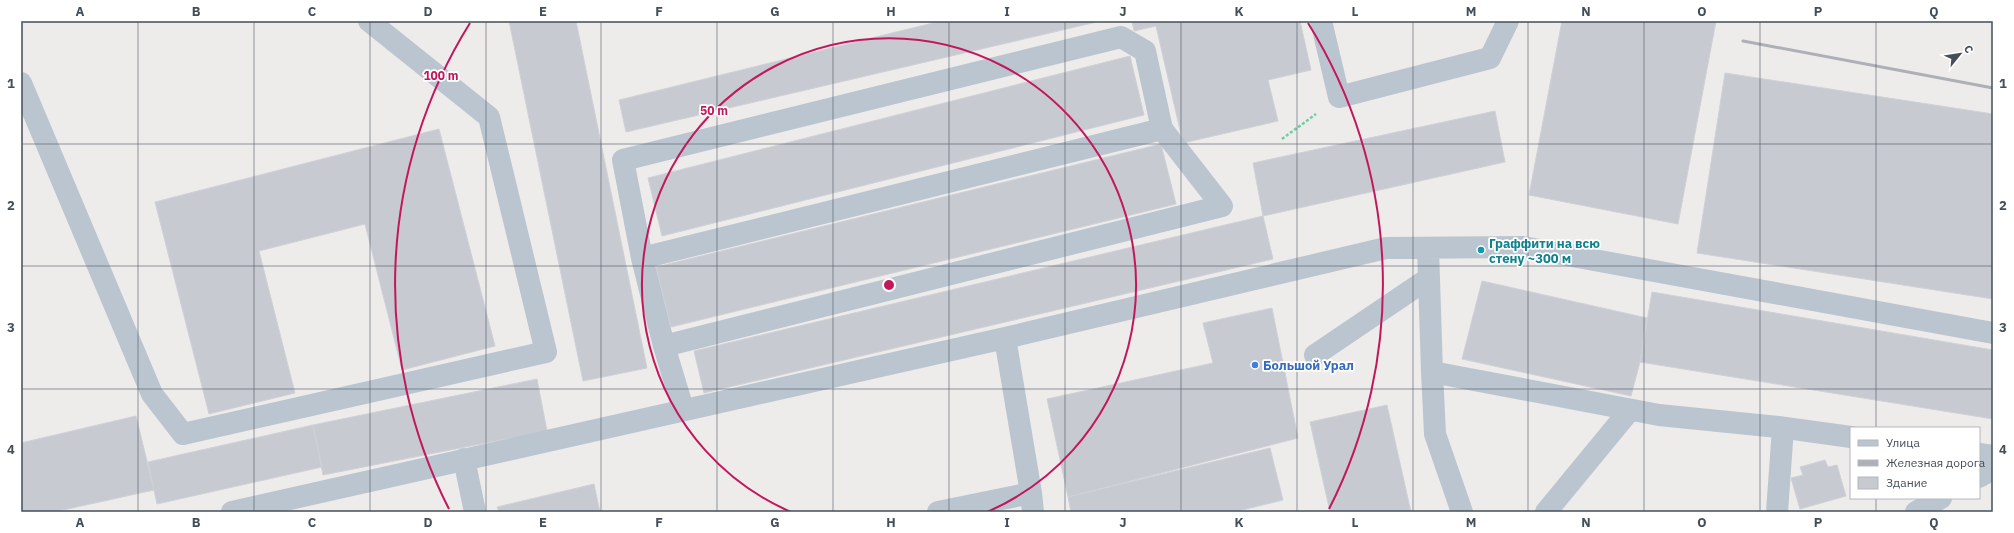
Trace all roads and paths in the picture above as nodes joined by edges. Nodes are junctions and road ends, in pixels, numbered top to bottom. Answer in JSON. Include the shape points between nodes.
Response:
{"nodes":[{"id":1,"x":369,"y":21,"type":"edge"},
{"id":2,"x":1321,"y":21,"type":"edge"},
{"id":3,"x":1508,"y":21,"type":"edge"},
{"id":4,"x":21,"y":83,"type":"edge"},
{"id":5,"x":1339,"y":97,"type":"junction"},
{"id":6,"x":1162,"y":129,"type":"junction"},
{"id":7,"x":1282,"y":139,"type":"dead end"},
{"id":8,"x":1428,"y":248,"type":"junction"},
{"id":9,"x":642,"y":258,"type":"junction"},
{"id":10,"x":1429,"y":278,"type":"junction"},
{"id":11,"x":1993,"y":334,"type":"edge"},
{"id":12,"x":1005,"y":338,"type":"junction"},
{"id":13,"x":664,"y":346,"type":"junction"},
{"id":14,"x":1315,"y":355,"type":"dead end"},
{"id":15,"x":1432,"y":372,"type":"junction"},
{"id":16,"x":683,"y":409,"type":"junction"},
{"id":17,"x":1630,"y":410,"type":"junction"},
{"id":18,"x":1783,"y":428,"type":"junction"},
{"id":19,"x":1850,"y":437,"type":"edge"},
{"id":20,"x":1980,"y":454,"type":"edge"},
{"id":21,"x":1993,"y":456,"type":"edge"},
{"id":22,"x":464,"y":459,"type":"junction"},
{"id":23,"x":1993,"y":469,"type":"edge"},
{"id":24,"x":1980,"y":476,"type":"edge"},
{"id":25,"x":1939,"y":499,"type":"edge"},
{"id":26,"x":1032,"y":502,"type":"edge"},
{"id":27,"x":232,"y":512,"type":"edge"},
{"id":28,"x":475,"y":512,"type":"edge"},
{"id":29,"x":938,"y":512,"type":"edge"},
{"id":30,"x":1462,"y":512,"type":"edge"},
{"id":31,"x":1546,"y":512,"type":"edge"},
{"id":32,"x":1777,"y":512,"type":"edge"},
{"id":33,"x":1916,"y":512,"type":"edge"}],
"edges":[{"from":1,"to":4,"type":"lane","via":[[489,117],[546,352],[183,434],[152,394]]},
{"from":2,"to":5,"type":"lane"},
{"from":3,"to":5,"type":"lane","via":[[1490,58]]},
{"from":5,"to":7,"type":"path"},
{"from":6,"to":9,"type":"lane"},
{"from":6,"to":9,"type":"lane","via":[[1146,51],[1121,37],[623,160]]},
{"from":6,"to":13,"type":"lane","via":[[1222,206]]},
{"from":8,"to":10,"type":"lane"},
{"from":8,"to":11,"type":"lane","via":[[1523,247]]},
{"from":8,"to":12,"type":"lane","via":[[1386,248]]},
{"from":9,"to":13,"type":"lane"},
{"from":10,"to":14,"type":"lane"},
{"from":10,"to":15,"type":"lane"},
{"from":12,"to":16,"type":"lane"},
{"from":12,"to":26,"type":"lane"},
{"from":13,"to":16,"type":"lane"},
{"from":15,"to":17,"type":"lane"},
{"from":15,"to":30,"type":"lane","via":[[1435,434]]},
{"from":16,"to":22,"type":"lane"},
{"from":17,"to":18,"type":"lane"},
{"from":17,"to":31,"type":"lane"},
{"from":18,"to":19,"type":"lane"},
{"from":18,"to":32,"type":"lane"},
{"from":20,"to":21,"type":"lane"},
{"from":22,"to":27,"type":"lane"},
{"from":22,"to":28,"type":"lane"},
{"from":23,"to":24,"type":"lane"},
{"from":25,"to":33,"type":"lane"},
{"from":26,"to":29,"type":"lane"}]}
